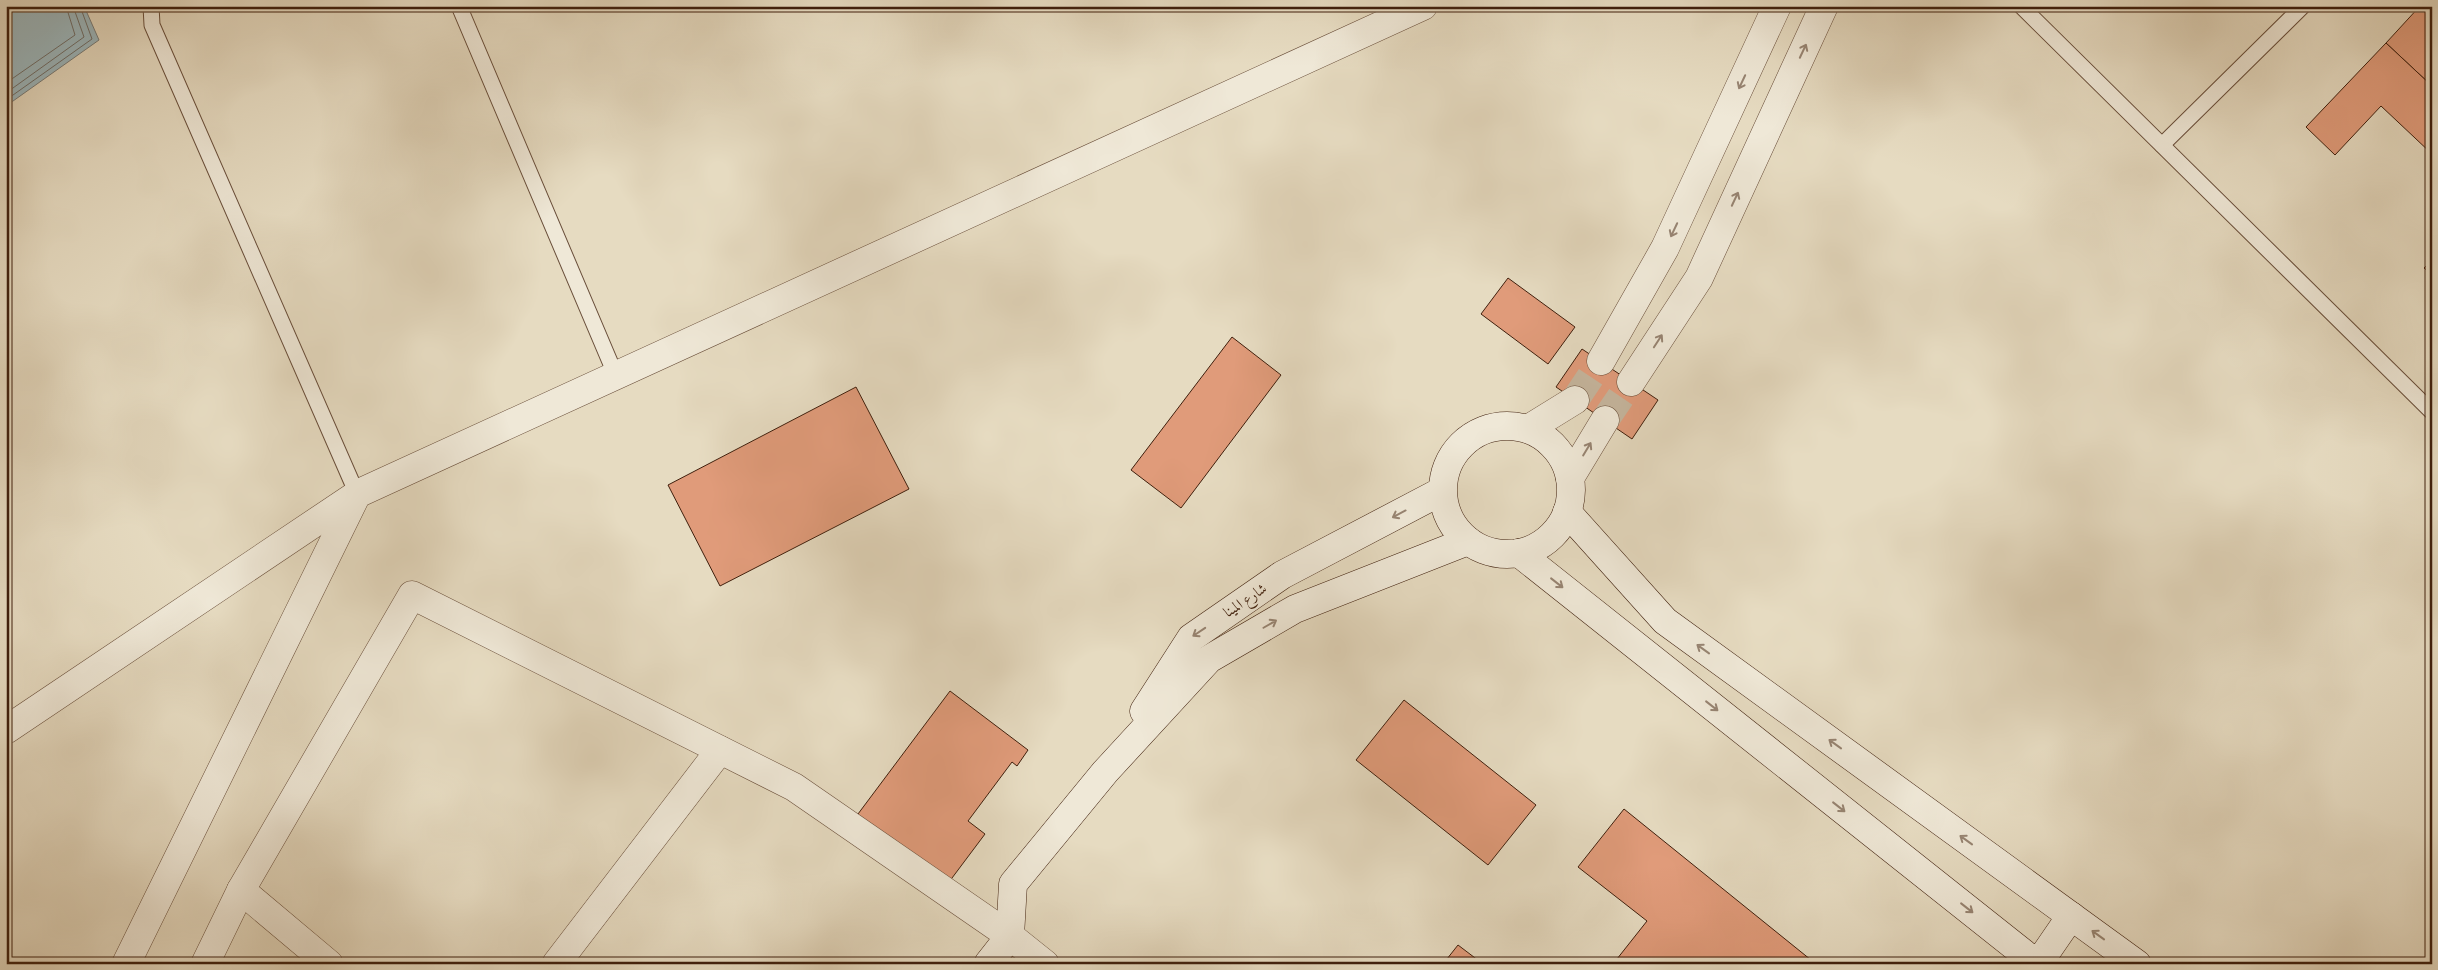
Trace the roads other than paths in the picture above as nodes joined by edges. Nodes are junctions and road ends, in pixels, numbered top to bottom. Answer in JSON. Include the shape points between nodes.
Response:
{"nodes":[{"id":1,"x":152,"y":6,"type":"edge"},
{"id":2,"x":459,"y":6,"type":"edge"},
{"id":3,"x":1423,"y":6,"type":"edge"},
{"id":4,"x":1777,"y":6,"type":"edge"},
{"id":5,"x":1824,"y":6,"type":"edge"},
{"id":6,"x":2021,"y":6,"type":"edge"},
{"id":7,"x":2303,"y":6,"type":"edge"},
{"id":8,"x":2162,"y":145,"type":"junction"},
{"id":9,"x":1601,"y":361,"type":"tunnel mouth"},
{"id":10,"x":616,"y":376,"type":"junction"},
{"id":11,"x":1631,"y":382,"type":"tunnel mouth"},
{"id":12,"x":1575,"y":400,"type":"tunnel mouth"},
{"id":13,"x":2429,"y":403,"type":"edge"},
{"id":14,"x":1605,"y":420,"type":"tunnel mouth"},
{"id":15,"x":1528,"y":429,"type":"junction"},
{"id":16,"x":1570,"y":478,"type":"junction"},
{"id":17,"x":1442,"y":491,"type":"junction"},
{"id":18,"x":357,"y":494,"type":"junction"},
{"id":19,"x":1567,"y":512,"type":"junction"},
{"id":20,"x":1468,"y":541,"type":"junction"},
{"id":21,"x":1519,"y":553,"type":"junction"},
{"id":22,"x":6,"y":730,"type":"edge"},
{"id":23,"x":720,"y":750,"type":"junction"},
{"id":24,"x":1105,"y":772,"type":"junction"},
{"id":25,"x":241,"y":890,"type":"junction"},
{"id":26,"x":2071,"y":916,"type":"junction"},
{"id":27,"x":1010,"y":936,"type":"junction"},
{"id":28,"x":126,"y":964,"type":"edge"},
{"id":29,"x":205,"y":964,"type":"edge"},
{"id":30,"x":329,"y":964,"type":"edge"},
{"id":31,"x":556,"y":964,"type":"edge"},
{"id":32,"x":988,"y":964,"type":"edge"},
{"id":33,"x":1045,"y":964,"type":"edge"},
{"id":34,"x":2038,"y":964,"type":"edge"},
{"id":35,"x":2138,"y":964,"type":"edge"}],
"edges":[{"from":1,"to":18,"type":"lane","via":[[152,25]]},
{"from":2,"to":10,"type":"lane"},
{"from":3,"to":10,"type":"street"},
{"from":4,"to":9,"type":"street","one_way":true,"via":[[1666,248]]},
{"from":11,"to":5,"type":"street","one_way":true,"via":[[1699,278]]},
{"from":6,"to":8,"type":"lane"},
{"from":7,"to":8,"type":"lane"},
{"from":8,"to":13,"type":"lane"},
{"from":10,"to":18,"type":"street"},
{"from":12,"to":15,"type":"street"},
{"from":16,"to":14,"type":"street","one_way":true},
{"from":15,"to":16,"type":"street","via":[[1547,440],[1562,457]]},
{"from":15,"to":17,"type":"street","via":[[1499,426],[1477,432],[1460,446],[1446,469]]},
{"from":16,"to":19,"type":"street"},
{"from":17,"to":20,"type":"street","via":[[1453,525]]},
{"from":17,"to":24,"type":"street","name":"شارع المينا","one_way":true,"via":[[1282,575],[1190,638]]},
{"from":18,"to":22,"type":"street"},
{"from":18,"to":28,"type":"street"},
{"from":19,"to":21,"type":"street","via":[[1556,531],[1539,546]]},
{"from":26,"to":19,"type":"street","one_way":true,"via":[[1665,621]]},
{"from":20,"to":21,"type":"street","via":[[1497,554]]},
{"from":24,"to":20,"type":"street","name":"شارع المينا","one_way":true,"via":[[1209,659],[1295,609]]},
{"from":21,"to":34,"type":"street","one_way":true},
{"from":23,"to":25,"type":"street","via":[[412,595]]},
{"from":23,"to":27,"type":"street","via":[[794,787]]},
{"from":23,"to":31,"type":"street"},
{"from":24,"to":27,"type":"street","name":"شارع المينا","via":[[1013,884]]},
{"from":25,"to":29,"type":"street"},
{"from":25,"to":30,"type":"street"},
{"from":26,"to":34,"type":"street"},
{"from":35,"to":26,"type":"street","one_way":true},
{"from":27,"to":32,"type":"street"},
{"from":27,"to":33,"type":"street"}]}
